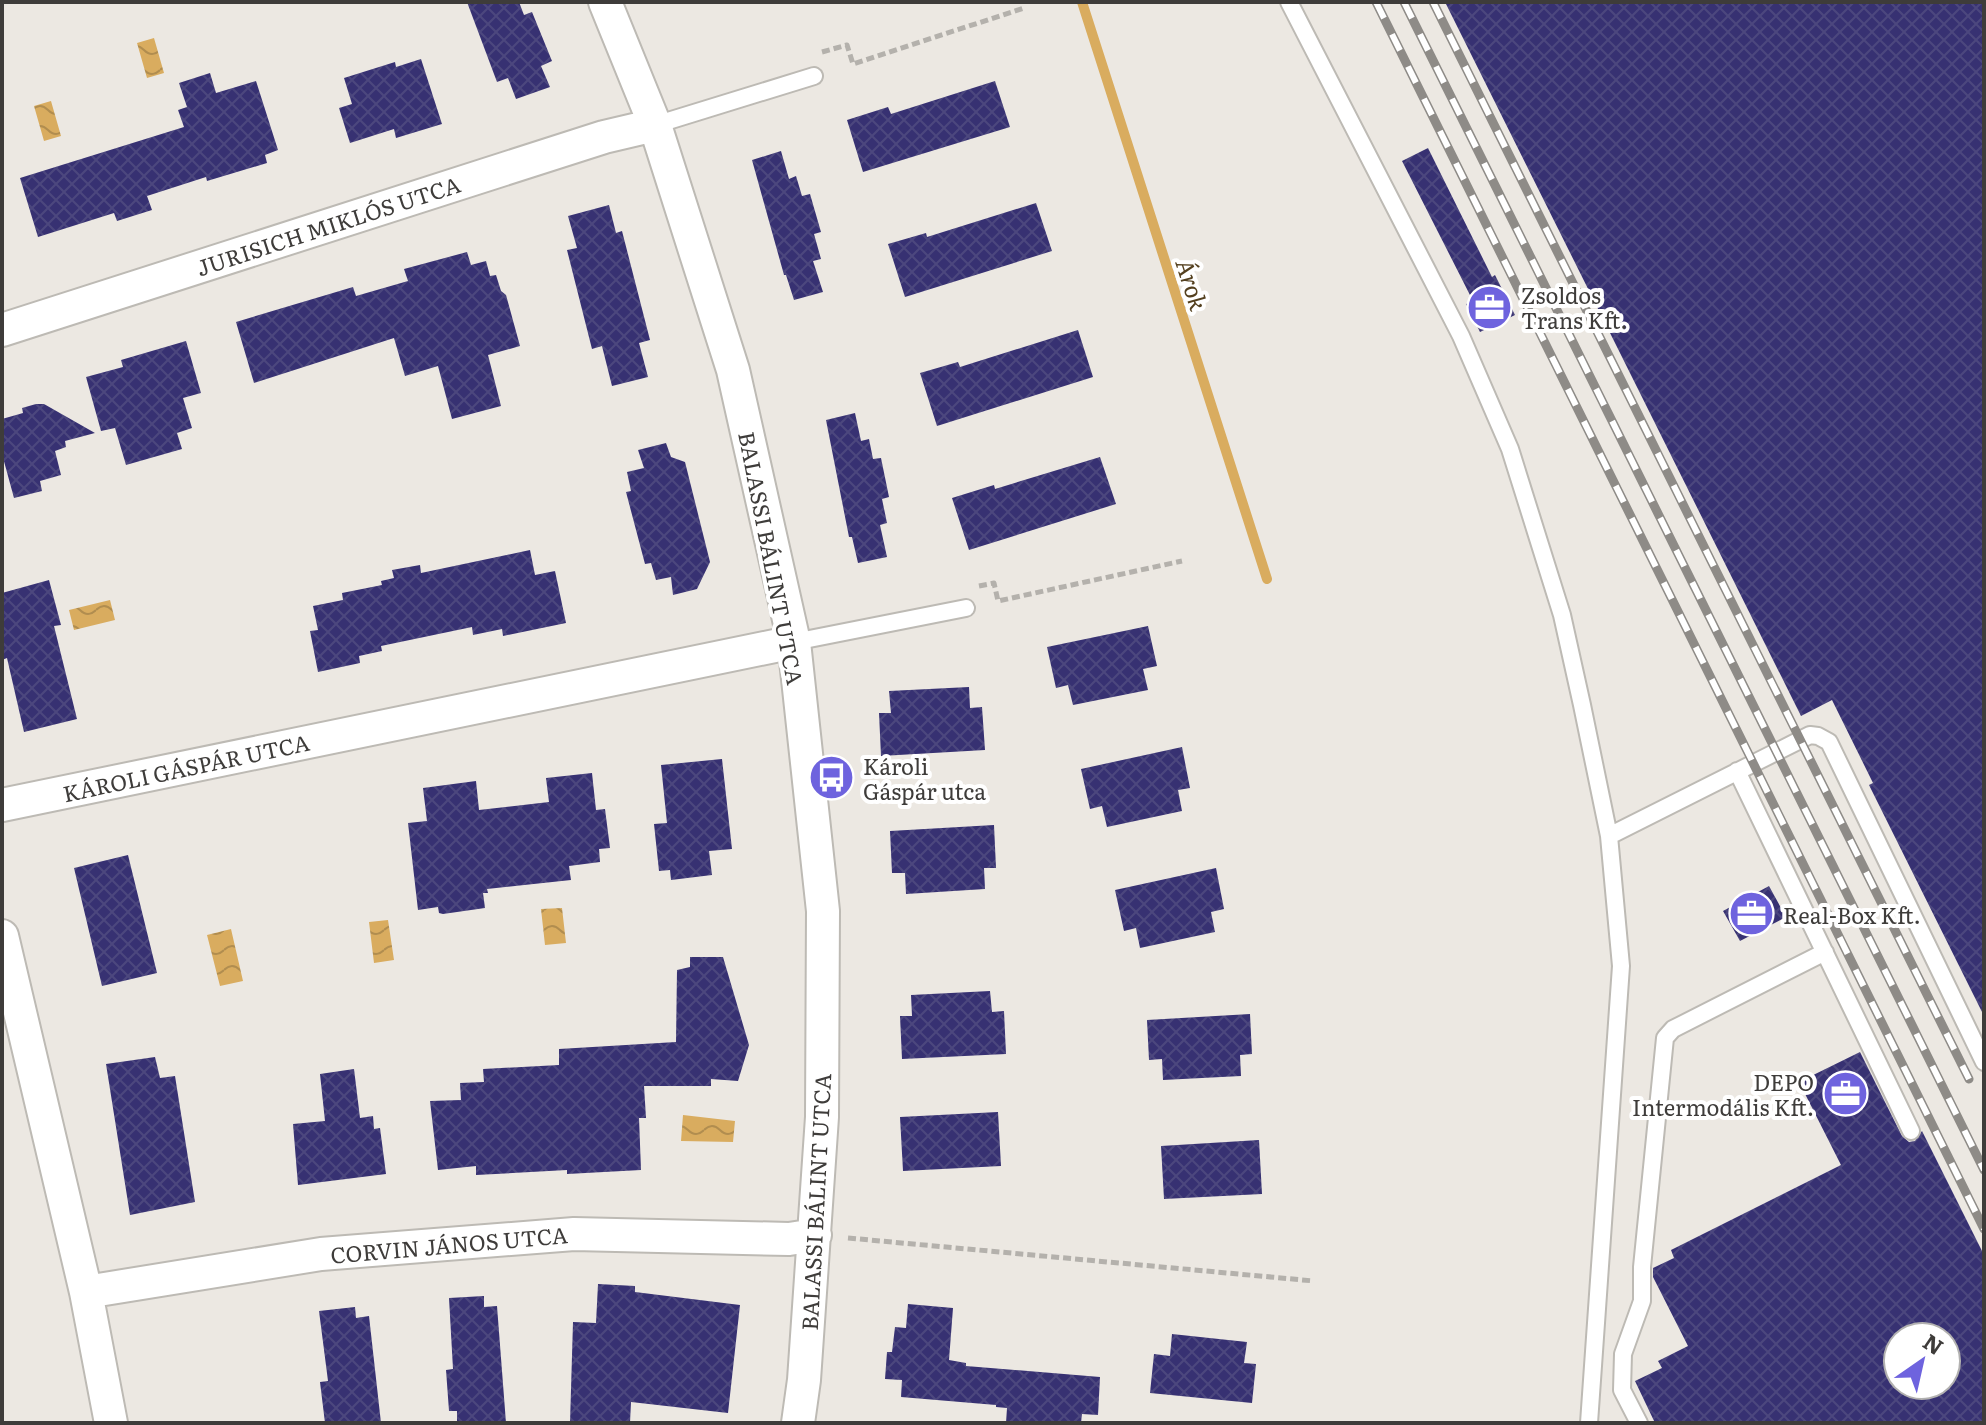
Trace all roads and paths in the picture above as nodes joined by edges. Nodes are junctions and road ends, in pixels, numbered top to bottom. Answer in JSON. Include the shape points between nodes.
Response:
{"nodes":[{"id":1,"x":605,"y":2,"type":"edge"},
{"id":2,"x":1289,"y":2,"type":"edge"},
{"id":3,"x":1024,"y":8,"type":"dead end"},
{"id":4,"x":808,"y":57,"type":"dead end"},
{"id":5,"x":814,"y":76,"type":"dead end"},
{"id":6,"x":655,"y":125,"type":"junction"},
{"id":7,"x":2,"y":330,"type":"edge"},
{"id":8,"x":1182,"y":561,"type":"dead end"},
{"id":9,"x":998,"y":601,"type":"dead end"},
{"id":10,"x":966,"y":608,"type":"dead end"},
{"id":11,"x":794,"y":642,"type":"junction"},
{"id":12,"x":1737,"y":771,"type":"junction"},
{"id":13,"x":2,"y":805,"type":"edge"},
{"id":14,"x":1609,"y":836,"type":"junction"},
{"id":15,"x":2,"y":936,"type":"edge"},
{"id":16,"x":1825,"y":952,"type":"junction"},
{"id":17,"x":1984,"y":1062,"type":"edge"},
{"id":18,"x":1911,"y":1131,"type":"dead end"},
{"id":19,"x":815,"y":1235,"type":"junction"},
{"id":20,"x":1314,"y":1281,"type":"dead end"},
{"id":21,"x":86,"y":1292,"type":"junction"},
{"id":22,"x":111,"y":1423,"type":"edge"},
{"id":23,"x":798,"y":1423,"type":"edge"},
{"id":24,"x":1589,"y":1423,"type":"edge"},
{"id":25,"x":1639,"y":1423,"type":"edge"}],
"edges":[{"from":1,"to":6,"type":"street","name":"BALASSI BÁLINT UTCA"},
{"from":2,"to":14,"type":"lane","via":[[1461,336],[1510,449],[1562,615]]},
{"from":3,"to":4,"type":"path","via":[[853,64],[847,45]]},
{"from":5,"to":6,"type":"lane"},
{"from":6,"to":7,"type":"street","name":"JURISICH MIKLÓS UTCA"},
{"from":6,"to":11,"type":"street","name":"BALASSI BÁLINT UTCA","via":[[733,370]]},
{"from":8,"to":9,"type":"path"},
{"from":10,"to":11,"type":"lane"},
{"from":11,"to":13,"type":"street","name":"KÁROLI GÁSPÁR UTCA"},
{"from":11,"to":19,"type":"street","name":"BALASSI BÁLINT UTCA","via":[[823,911],[822,1117]]},
{"from":12,"to":14,"type":"lane"},
{"from":12,"to":16,"type":"lane"},
{"from":12,"to":17,"type":"lane","via":[[1810,735],[1829,742]]},
{"from":14,"to":24,"type":"lane","via":[[1621,966]]},
{"from":15,"to":21,"type":"street"},
{"from":16,"to":18,"type":"lane"},
{"from":16,"to":25,"type":"lane","via":[[1673,1029],[1665,1038],[1642,1301],[1623,1354],[1622,1390]]},
{"from":19,"to":20,"type":"path"},
{"from":19,"to":21,"type":"street","name":"CORVIN JÁNOS UTCA","via":[[558,1235],[321,1254]]},
{"from":19,"to":23,"type":"street","name":"BALASSI BÁLINT UTCA"},
{"from":21,"to":22,"type":"street"}]}
